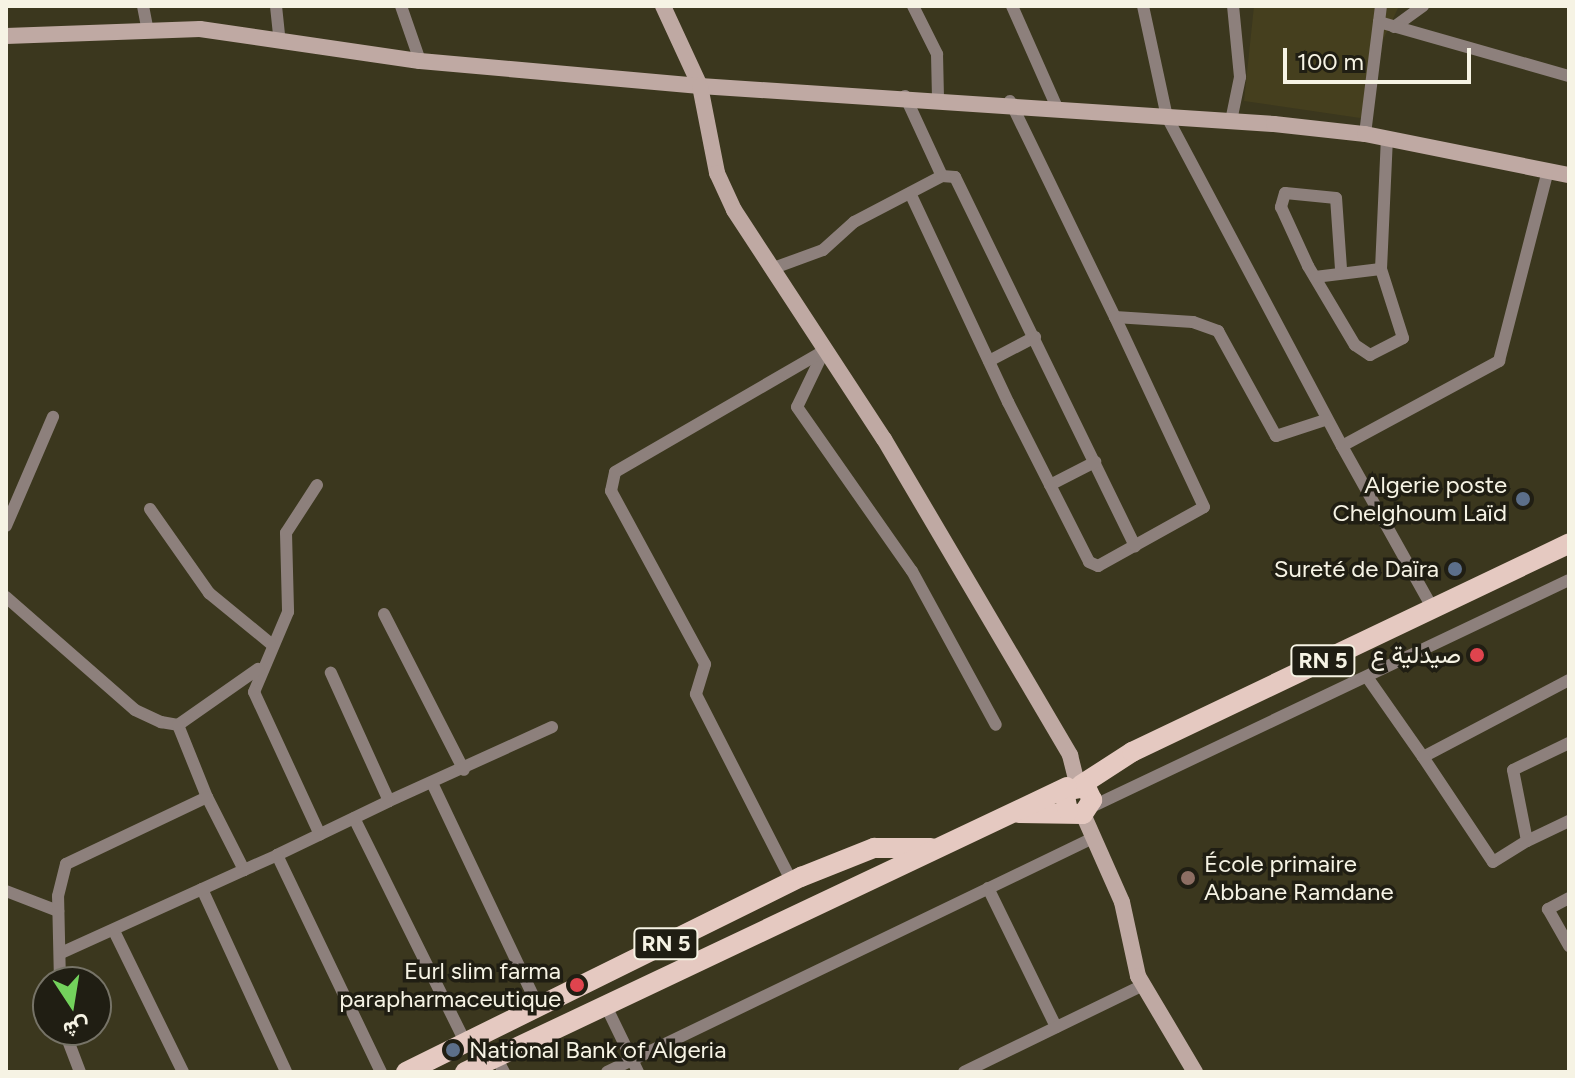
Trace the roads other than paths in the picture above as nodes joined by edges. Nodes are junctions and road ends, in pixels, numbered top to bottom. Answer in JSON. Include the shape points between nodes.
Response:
{"nodes":[{"id":1,"x":143,"y":6,"type":"edge"},
{"id":2,"x":276,"y":6,"type":"edge"},
{"id":3,"x":401,"y":6,"type":"edge"},
{"id":4,"x":663,"y":6,"type":"edge"},
{"id":5,"x":913,"y":6,"type":"edge"},
{"id":6,"x":1012,"y":6,"type":"edge"},
{"id":7,"x":1143,"y":6,"type":"edge"},
{"id":8,"x":1233,"y":6,"type":"edge"},
{"id":9,"x":1381,"y":6,"type":"edge"},
{"id":10,"x":1423,"y":6,"type":"edge"},
{"id":11,"x":1379,"y":22,"type":"junction"},
{"id":12,"x":147,"y":27,"type":"junction"},
{"id":13,"x":1394,"y":27,"type":"junction"},
{"id":14,"x":6,"y":36,"type":"edge"},
{"id":15,"x":279,"y":37,"type":"junction"},
{"id":16,"x":420,"y":61,"type":"junction"},
{"id":17,"x":1569,"y":76,"type":"edge"},
{"id":18,"x":700,"y":86,"type":"junction"},
{"id":19,"x":905,"y":96,"type":"junction"},
{"id":20,"x":938,"y":98,"type":"junction"},
{"id":21,"x":1010,"y":101,"type":"junction"},
{"id":22,"x":1058,"y":110,"type":"junction"},
{"id":23,"x":1167,"y":117,"type":"junction"},
{"id":24,"x":1231,"y":121,"type":"junction"},
{"id":25,"x":1365,"y":134,"type":"junction"},
{"id":26,"x":1387,"y":139,"type":"junction"},
{"id":27,"x":1548,"y":170,"type":"junction"},
{"id":28,"x":1569,"y":175,"type":"edge"},
{"id":29,"x":942,"y":176,"type":"junction"},
{"id":30,"x":911,"y":195,"type":"junction"},
{"id":31,"x":771,"y":269,"type":"junction"},
{"id":32,"x":1341,"y":269,"type":"junction"},
{"id":33,"x":1381,"y":269,"type":"junction"},
{"id":34,"x":1315,"y":277,"type":"junction"},
{"id":35,"x":1115,"y":317,"type":"junction"},
{"id":36,"x":1035,"y":337,"type":"junction"},
{"id":37,"x":824,"y":351,"type":"junction"},
{"id":38,"x":989,"y":361,"type":"junction"},
{"id":39,"x":53,"y":417,"type":"dead end"},
{"id":40,"x":1325,"y":420,"type":"junction"},
{"id":41,"x":1342,"y":446,"type":"junction"},
{"id":42,"x":1095,"y":462,"type":"junction"},
{"id":43,"x":317,"y":485,"type":"dead end"},
{"id":44,"x":1050,"y":485,"type":"junction"},
{"id":45,"x":150,"y":509,"type":"dead end"},
{"id":46,"x":6,"y":526,"type":"edge"},
{"id":47,"x":1569,"y":544,"type":"edge"},
{"id":48,"x":1135,"y":546,"type":"junction"},
{"id":49,"x":1569,"y":580,"type":"edge"},
{"id":50,"x":6,"y":597,"type":"edge"},
{"id":51,"x":1433,"y":609,"type":"junction"},
{"id":52,"x":384,"y":614,"type":"dead end"},
{"id":53,"x":270,"y":643,"type":"junction"},
{"id":54,"x":258,"y":669,"type":"junction"},
{"id":55,"x":331,"y":673,"type":"dead end"},
{"id":56,"x":1367,"y":677,"type":"junction"},
{"id":57,"x":1569,"y":680,"type":"edge"},
{"id":58,"x":178,"y":725,"type":"junction"},
{"id":59,"x":996,"y":725,"type":"dead end"},
{"id":60,"x":552,"y":727,"type":"dead end"},
{"id":61,"x":1569,"y":743,"type":"edge"},
{"id":62,"x":1423,"y":757,"type":"junction"},
{"id":63,"x":464,"y":770,"type":"junction"},
{"id":64,"x":433,"y":785,"type":"junction"},
{"id":65,"x":1075,"y":786,"type":"junction"},
{"id":66,"x":207,"y":797,"type":"junction"},
{"id":67,"x":389,"y":801,"type":"junction"},
{"id":68,"x":1080,"y":811,"type":"junction"},
{"id":69,"x":1011,"y":813,"type":"junction"},
{"id":70,"x":354,"y":818,"type":"junction"},
{"id":71,"x":1569,"y":821,"type":"edge"},
{"id":72,"x":320,"y":835,"type":"junction"},
{"id":73,"x":1093,"y":838,"type":"junction"},
{"id":74,"x":1527,"y":841,"type":"junction"},
{"id":75,"x":935,"y":848,"type":"junction"},
{"id":76,"x":277,"y":855,"type":"junction"},
{"id":77,"x":244,"y":870,"type":"junction"},
{"id":78,"x":792,"y":882,"type":"junction"},
{"id":79,"x":988,"y":888,"type":"junction"},
{"id":80,"x":202,"y":889,"type":"junction"},
{"id":81,"x":6,"y":891,"type":"edge"},
{"id":82,"x":1569,"y":898,"type":"edge"},
{"id":83,"x":58,"y":911,"type":"junction"},
{"id":84,"x":114,"y":931,"type":"junction"},
{"id":85,"x":1569,"y":946,"type":"edge"},
{"id":86,"x":61,"y":953,"type":"junction"},
{"id":87,"x":61,"y":966,"type":"edge"},
{"id":88,"x":1143,"y":985,"type":"junction"},
{"id":89,"x":605,"y":1004,"type":"junction"},
{"id":90,"x":539,"y":1008,"type":"junction"},
{"id":91,"x":1056,"y":1027,"type":"junction"},
{"id":92,"x":466,"y":1044,"type":"junction"},
{"id":93,"x":70,"y":1046,"type":"edge"},
{"id":94,"x":500,"y":1064,"type":"edge"},
{"id":95,"x":635,"y":1068,"type":"edge"},
{"id":96,"x":80,"y":1072,"type":"edge"},
{"id":97,"x":183,"y":1072,"type":"edge"},
{"id":98,"x":286,"y":1072,"type":"edge"},
{"id":99,"x":381,"y":1072,"type":"edge"},
{"id":100,"x":406,"y":1072,"type":"edge"},
{"id":101,"x":465,"y":1072,"type":"edge"},
{"id":102,"x":607,"y":1072,"type":"edge"},
{"id":103,"x":964,"y":1072,"type":"edge"},
{"id":104,"x":1195,"y":1072,"type":"edge"}],
"edges":[{"from":1,"to":12,"type":"street"},
{"from":2,"to":15,"type":"street"},
{"from":3,"to":16,"type":"street"},
{"from":4,"to":18,"type":"street"},
{"from":5,"to":20,"type":"street","via":[[937,54]]},
{"from":6,"to":22,"type":"street"},
{"from":7,"to":23,"type":"street"},
{"from":8,"to":24,"type":"street","via":[[1240,77]]},
{"from":9,"to":11,"type":"street"},
{"from":10,"to":13,"type":"street"},
{"from":11,"to":13,"type":"street"},
{"from":11,"to":25,"type":"street"},
{"from":12,"to":14,"type":"street"},
{"from":12,"to":15,"type":"street"},
{"from":13,"to":17,"type":"street"},
{"from":15,"to":16,"type":"street"},
{"from":16,"to":18,"type":"street"},
{"from":18,"to":19,"type":"street"},
{"from":18,"to":31,"type":"street","via":[[717,173]]},
{"from":19,"to":20,"type":"street"},
{"from":19,"to":29,"type":"street"},
{"from":20,"to":21,"type":"street"},
{"from":21,"to":22,"type":"street"},
{"from":21,"to":35,"type":"street"},
{"from":22,"to":23,"type":"street"},
{"from":23,"to":24,"type":"street"},
{"from":23,"to":40,"type":"street"},
{"from":24,"to":25,"type":"street"},
{"from":25,"to":26,"type":"street"},
{"from":26,"to":27,"type":"street"},
{"from":26,"to":33,"type":"street"},
{"from":27,"to":28,"type":"street"},
{"from":27,"to":41,"type":"street","via":[[1499,361]]},
{"from":29,"to":30,"type":"street"},
{"from":29,"to":36,"type":"street","via":[[956,178]]},
{"from":30,"to":31,"type":"street","via":[[854,222],[823,250]]},
{"from":30,"to":38,"type":"street"},
{"from":31,"to":37,"type":"street"},
{"from":32,"to":33,"type":"street"},
{"from":32,"to":34,"type":"street"},
{"from":32,"to":34,"type":"street","via":[[1336,198],[1285,193],[1285,218]]},
{"from":33,"to":34,"type":"street","via":[[1403,338],[1376,355],[1355,345]]},
{"from":35,"to":40,"type":"street","via":[[1193,322],[1218,331],[1276,436]]},
{"from":35,"to":48,"type":"street","via":[[1204,507]]},
{"from":36,"to":38,"type":"street"},
{"from":36,"to":42,"type":"street"},
{"from":37,"to":59,"type":"street","via":[[797,407],[912,571]]},
{"from":37,"to":65,"type":"street","via":[[884,439],[1045,711]]},
{"from":37,"to":78,"type":"street","via":[[615,472],[611,491],[705,664],[696,694]]},
{"from":38,"to":44,"type":"street"},
{"from":39,"to":46,"type":"street"},
{"from":40,"to":41,"type":"street"},
{"from":41,"to":51,"type":"street"},
{"from":42,"to":44,"type":"street"},
{"from":42,"to":48,"type":"street"},
{"from":43,"to":53,"type":"street","via":[[286,533],[288,612]]},
{"from":44,"to":48,"type":"street","via":[[1092,565]]},
{"from":45,"to":53,"type":"street","via":[[209,593]]},
{"from":47,"to":51,"type":"main road","number":"RN 5"},
{"from":49,"to":56,"type":"street"},
{"from":50,"to":58,"type":"street","via":[[135,710]]},
{"from":51,"to":65,"type":"main road","number":"RN 5","via":[[1132,752]]},
{"from":52,"to":63,"type":"street"},
{"from":53,"to":54,"type":"street"},
{"from":54,"to":58,"type":"street"},
{"from":54,"to":72,"type":"street","via":[[257,703]]},
{"from":55,"to":67,"type":"street"},
{"from":56,"to":62,"type":"street"},
{"from":56,"to":68,"type":"street"},
{"from":57,"to":62,"type":"street"},
{"from":58,"to":66,"type":"street"},
{"from":60,"to":63,"type":"street"},
{"from":61,"to":74,"type":"street","via":[[1513,770]]},
{"from":62,"to":74,"type":"street","via":[[1493,862]]},
{"from":63,"to":64,"type":"street"},
{"from":64,"to":67,"type":"street"},
{"from":64,"to":90,"type":"street"},
{"from":65,"to":68,"type":"main road","via":[[1091,795]]},
{"from":65,"to":69,"type":"main road","number":"RN 5"},
{"from":66,"to":77,"type":"street"},
{"from":66,"to":83,"type":"street","via":[[66,864]]},
{"from":67,"to":70,"type":"street"},
{"from":68,"to":69,"type":"main road","number":"RN 5"},
{"from":68,"to":73,"type":"street"},
{"from":69,"to":75,"type":"main road","number":"RN 5"},
{"from":70,"to":72,"type":"street"},
{"from":70,"to":92,"type":"street"},
{"from":71,"to":74,"type":"street"},
{"from":72,"to":76,"type":"street"},
{"from":73,"to":79,"type":"street"},
{"from":73,"to":88,"type":"street","via":[[1122,902]]},
{"from":75,"to":78,"type":"main road","number":"RN 5","via":[[874,848]]},
{"from":75,"to":89,"type":"main road","number":"RN 5"},
{"from":76,"to":77,"type":"street"},
{"from":76,"to":99,"type":"street"},
{"from":77,"to":80,"type":"street"},
{"from":78,"to":90,"type":"main road","number":"RN 5"},
{"from":79,"to":91,"type":"street"},
{"from":79,"to":95,"type":"street"},
{"from":80,"to":84,"type":"street"},
{"from":80,"to":98,"type":"street"},
{"from":81,"to":83,"type":"street"},
{"from":82,"to":85,"type":"street","via":[[1548,909]]},
{"from":83,"to":86,"type":"street"},
{"from":84,"to":86,"type":"street"},
{"from":84,"to":97,"type":"street"},
{"from":86,"to":87,"type":"street"},
{"from":88,"to":91,"type":"street"},
{"from":88,"to":104,"type":"street"},
{"from":89,"to":94,"type":"main road","number":"RN 5"},
{"from":89,"to":95,"type":"street"},
{"from":90,"to":92,"type":"main road","number":"RN 5"},
{"from":91,"to":103,"type":"street"},
{"from":92,"to":100,"type":"main road","number":"RN 5"},
{"from":93,"to":96,"type":"street"},
{"from":94,"to":101,"type":"main road","number":"RN 5"},
{"from":95,"to":102,"type":"street"}]}
